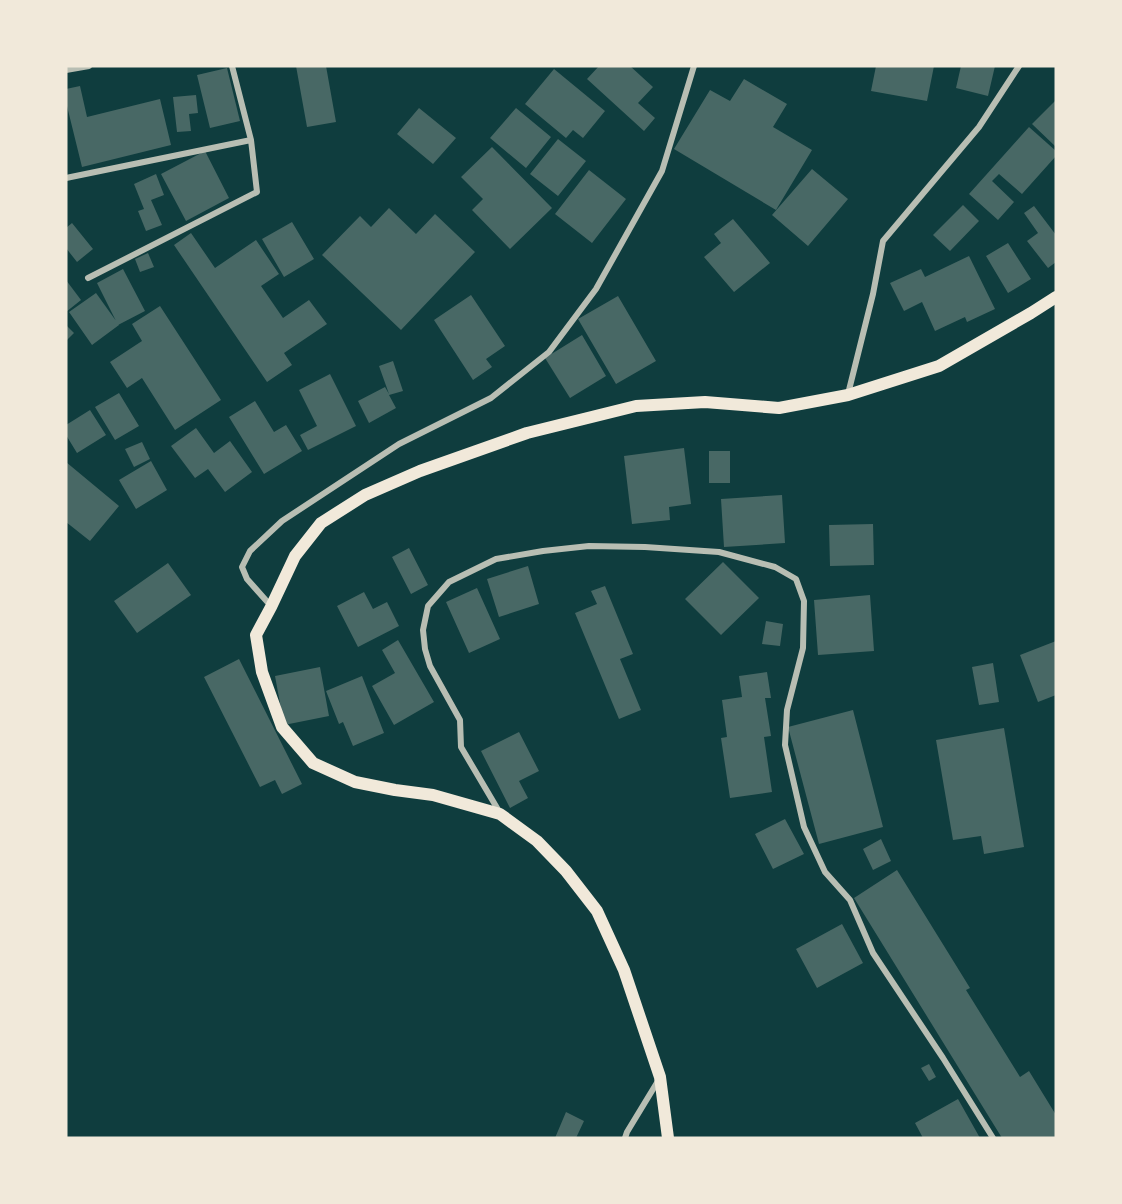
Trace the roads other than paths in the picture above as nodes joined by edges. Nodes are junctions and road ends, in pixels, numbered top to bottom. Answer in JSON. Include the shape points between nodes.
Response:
{"nodes":[{"id":1,"x":89,"y":66,"type":"edge"},
{"id":2,"x":232,"y":66,"type":"edge"},
{"id":3,"x":694,"y":66,"type":"edge"},
{"id":4,"x":1019,"y":66,"type":"edge"},
{"id":5,"x":66,"y":70,"type":"edge"},
{"id":6,"x":251,"y":140,"type":"junction"},
{"id":7,"x":66,"y":178,"type":"edge"},
{"id":8,"x":88,"y":278,"type":"dead end"},
{"id":9,"x":1056,"y":297,"type":"edge"},
{"id":10,"x":848,"y":395,"type":"junction"},
{"id":11,"x":272,"y":607,"type":"junction"},
{"id":12,"x":500,"y":814,"type":"junction"},
{"id":13,"x":660,"y":1077,"type":"junction"},
{"id":14,"x":625,"y":1138,"type":"edge"},
{"id":15,"x":668,"y":1138,"type":"edge"},
{"id":16,"x":993,"y":1138,"type":"edge"}],
"edges":[{"from":1,"to":5,"type":"street"},
{"from":2,"to":6,"type":"street"},
{"from":3,"to":11,"type":"street","via":[[662,171],[596,289],[549,352],[491,399],[399,444],[282,522],[250,551],[242,567],[247,579]]},
{"from":4,"to":10,"type":"street","via":[[979,127],[883,241]]},
{"from":6,"to":7,"type":"street"},
{"from":6,"to":8,"type":"street","via":[[258,192]]},
{"from":9,"to":10,"type":"main road","via":[[939,366]]},
{"from":10,"to":11,"type":"main road","via":[[779,408],[705,402],[636,406],[527,433],[420,471],[365,495],[321,523],[295,556]]},
{"from":11,"to":12,"type":"main road","via":[[256,635],[262,672],[282,727],[313,763],[355,782],[433,795]]},
{"from":12,"to":13,"type":"main road","via":[[537,841],[597,911],[624,970]]},
{"from":12,"to":16,"type":"street","via":[[461,747],[460,720],[430,666],[425,649],[423,630],[428,606],[449,582],[496,560],[589,546],[719,552],[776,567],[796,579],[804,600],[804,648],[787,710],[785,745],[804,827],[825,872],[850,900],[873,953]]},
{"from":13,"to":14,"type":"street"},
{"from":13,"to":15,"type":"main road"}]}
